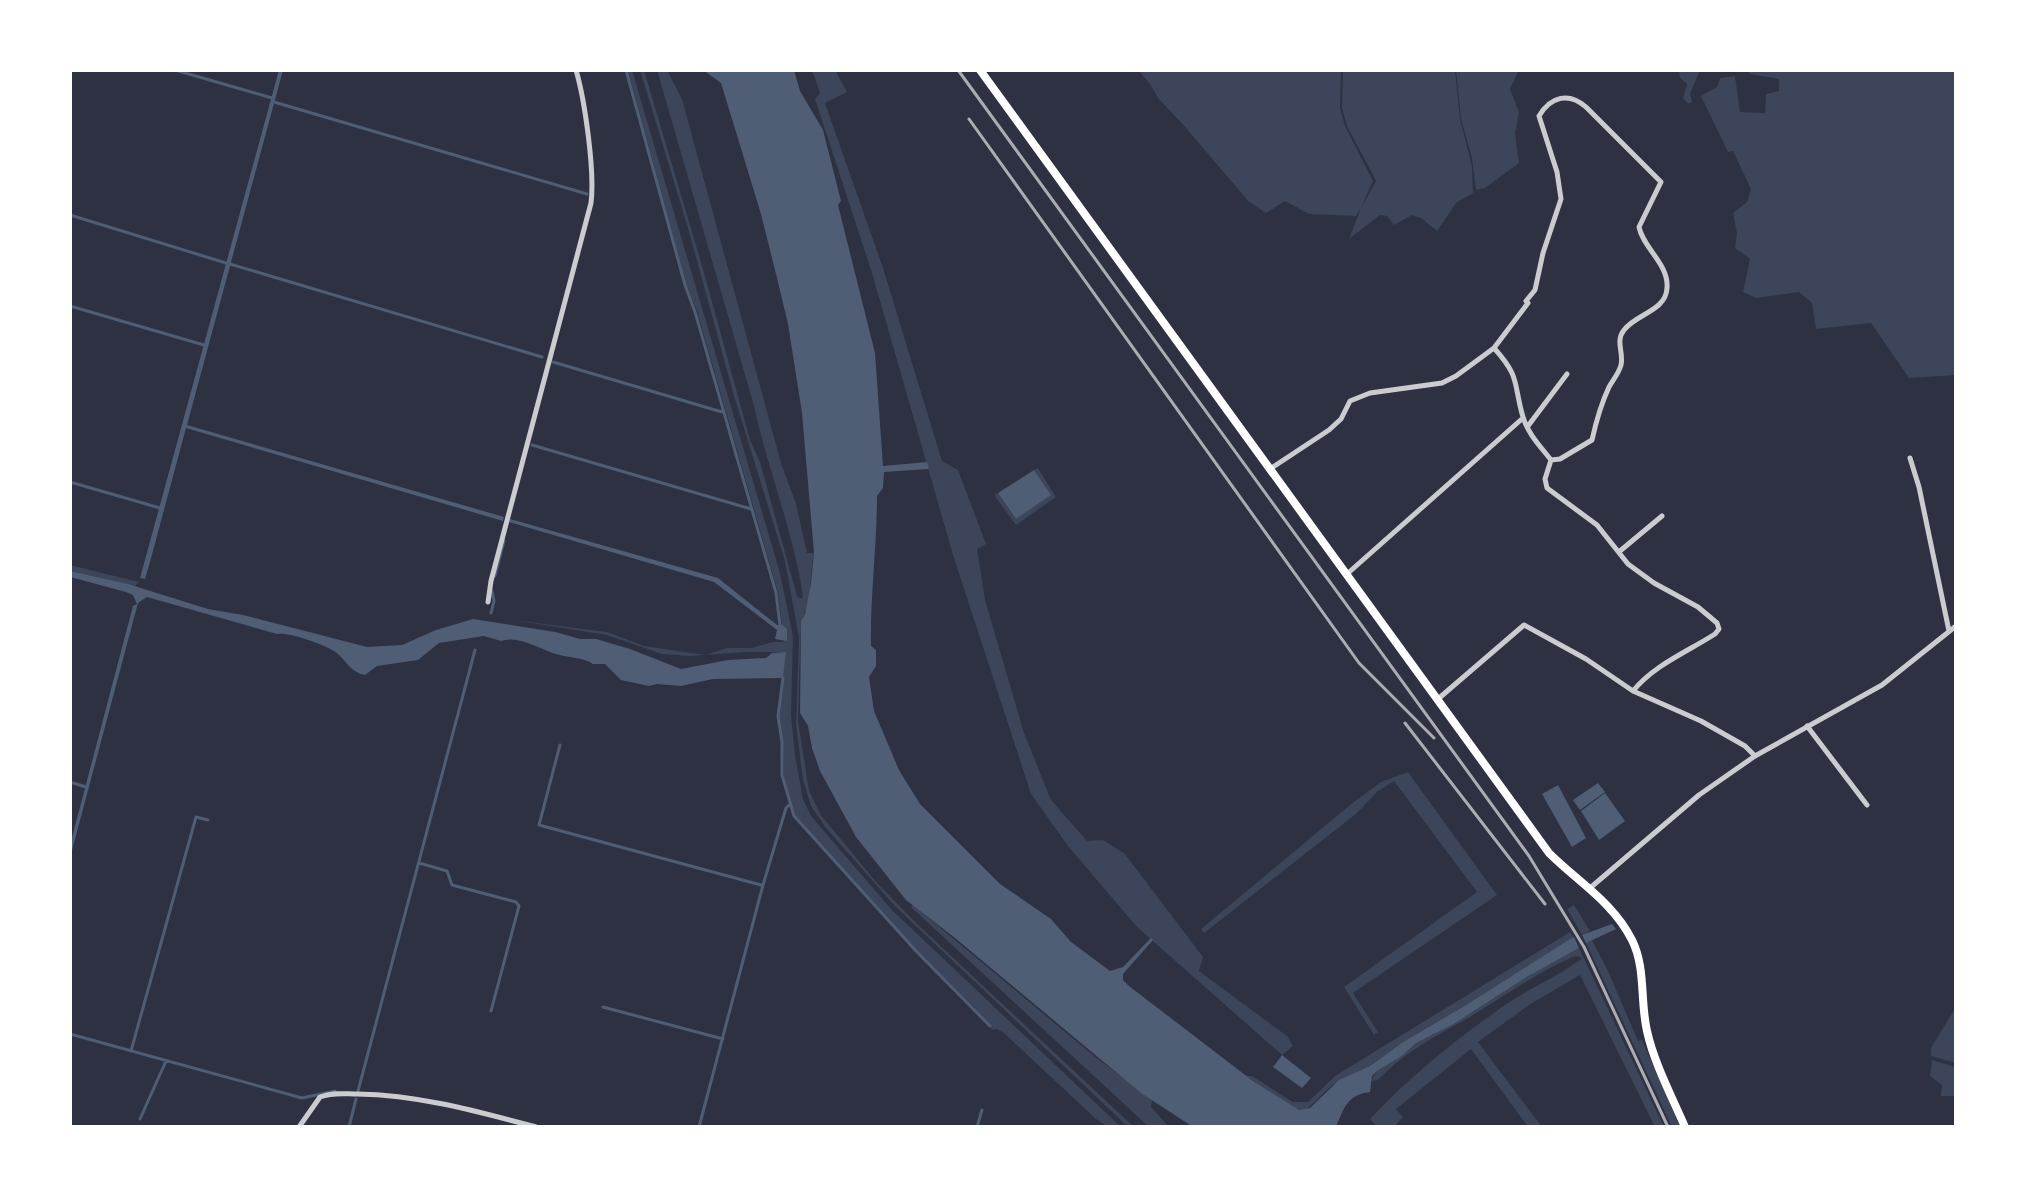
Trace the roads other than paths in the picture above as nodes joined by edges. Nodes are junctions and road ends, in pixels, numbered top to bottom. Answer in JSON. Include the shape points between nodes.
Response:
{"nodes":[{"id":1,"x":576,"y":70,"type":"edge"},
{"id":2,"x":980,"y":70,"type":"edge"},
{"id":3,"x":1494,"y":348,"type":"junction"},
{"id":4,"x":1567,"y":374,"type":"dead end"},
{"id":5,"x":1523,"y":418,"type":"junction"},
{"id":6,"x":1528,"y":426,"type":"junction"},
{"id":7,"x":1910,"y":458,"type":"dead end"},
{"id":8,"x":1551,"y":460,"type":"junction"},
{"id":9,"x":1270,"y":469,"type":"junction"},
{"id":10,"x":1662,"y":516,"type":"dead end"},
{"id":11,"x":1620,"y":551,"type":"junction"},
{"id":12,"x":1347,"y":574,"type":"junction"},
{"id":13,"x":488,"y":602,"type":"dead end"},
{"id":14,"x":1956,"y":626,"type":"edge"},
{"id":15,"x":1949,"y":631,"type":"junction"},
{"id":16,"x":1633,"y":691,"type":"junction"},
{"id":17,"x":1437,"y":700,"type":"junction"},
{"id":18,"x":1807,"y":726,"type":"junction"},
{"id":19,"x":1755,"y":756,"type":"junction"},
{"id":20,"x":1867,"y":805,"type":"dead end"},
{"id":21,"x":1590,"y":888,"type":"junction"},
{"id":22,"x":299,"y":1127,"type":"edge"},
{"id":23,"x":536,"y":1127,"type":"edge"},
{"id":24,"x":1685,"y":1127,"type":"edge"}],
"edges":[{"from":1,"to":13,"type":"street","via":[[585,106],[591,203]]},
{"from":2,"to":9,"type":"main road"},
{"from":3,"to":5,"type":"street","via":[[1515,377]]},
{"from":3,"to":8,"type":"street","via":[[1535,290],[1561,199],[1539,116],[1551,102],[1577,99],[1661,182],[1639,227],[1668,286],[1658,306],[1621,333],[1621,367],[1598,413],[1592,440]]},
{"from":3,"to":9,"type":"street","via":[[1442,383],[1370,393],[1350,401],[1329,430]]},
{"from":4,"to":6,"type":"street"},
{"from":5,"to":6,"type":"street"},
{"from":5,"to":12,"type":"street"},
{"from":6,"to":8,"type":"street"},
{"from":7,"to":15,"type":"street"},
{"from":8,"to":11,"type":"street","via":[[1547,488],[1597,525]]},
{"from":9,"to":12,"type":"main road"},
{"from":10,"to":11,"type":"street"},
{"from":11,"to":16,"type":"street","via":[[1639,573],[1698,607],[1719,629],[1657,668]]},
{"from":12,"to":17,"type":"main road"},
{"from":14,"to":15,"type":"street"},
{"from":15,"to":18,"type":"street","via":[[1882,685]]},
{"from":16,"to":17,"type":"street","via":[[1524,625]]},
{"from":16,"to":19,"type":"street","via":[[1701,721]]},
{"from":17,"to":21,"type":"main road","via":[[1549,853]]},
{"from":18,"to":19,"type":"street"},
{"from":18,"to":20,"type":"street"},
{"from":19,"to":21,"type":"street","via":[[1699,795]]},
{"from":21,"to":24,"type":"main road","via":[[1633,942],[1647,1031]]},
{"from":22,"to":23,"type":"street","via":[[320,1097],[338,1093],[413,1098]]}]}
